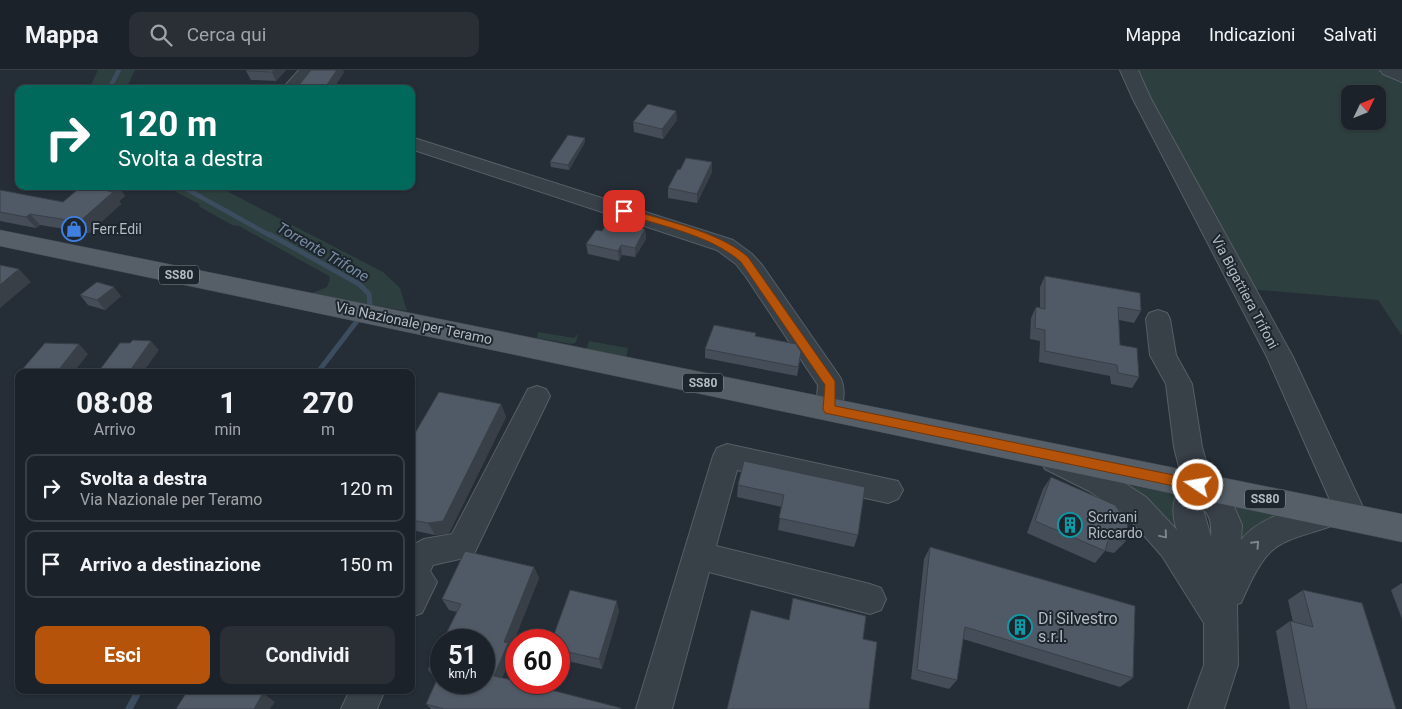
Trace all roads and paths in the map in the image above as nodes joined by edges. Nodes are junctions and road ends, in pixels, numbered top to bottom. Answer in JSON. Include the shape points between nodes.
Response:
{"nodes":[{"id":1,"x":308,"y":70,"type":"edge"},
{"id":2,"x":1128,"y":70,"type":"edge"},
{"id":3,"x":1389,"y":70,"type":"edge"},
{"id":4,"x":1402,"y":77,"type":"edge"},
{"id":5,"x":295,"y":85,"type":"edge"},
{"id":6,"x":415,"y":144,"type":"edge"},
{"id":7,"x":0,"y":238,"type":"edge"},
{"id":8,"x":1158,"y":319,"type":"dead end"},
{"id":9,"x":537,"y":396,"type":"dead end"},
{"id":10,"x":829,"y":409,"type":"junction"},
{"id":11,"x":1037,"y":452,"type":"junction"},
{"id":12,"x":1198,"y":485,"type":"junction"},
{"id":13,"x":888,"y":490,"type":"dead end"},
{"id":14,"x":1342,"y":516,"type":"junction"},
{"id":15,"x":1402,"y":528,"type":"edge"},
{"id":16,"x":697,"y":555,"type":"junction"},
{"id":17,"x":415,"y":564,"type":"edge"},
{"id":18,"x":415,"y":567,"type":"edge"},
{"id":19,"x":415,"y":594,"type":"edge"},
{"id":20,"x":870,"y":599,"type":"dead end"},
{"id":21,"x":1220,"y":619,"type":"junction"},
{"id":22,"x":366,"y":694,"type":"edge"},
{"id":23,"x":359,"y":709,"type":"edge"},
{"id":24,"x":654,"y":709,"type":"edge"},
{"id":25,"x":1206,"y":709,"type":"edge"}],
"edges":[{"from":1,"to":5,"type":"street"},
{"from":2,"to":14,"type":"street","name":"Via Bigattiera Trifoni","via":[[1280,357]]},
{"from":3,"to":4,"type":"street"},
{"from":6,"to":10,"type":"street","via":[[725,245],[754,271],[831,384]]},
{"from":7,"to":10,"type":"main road","name":"Via Nazionale per Teramo","number":"SS80"},
{"from":8,"to":12,"type":"street","via":[[1163,355],[1179,384],[1188,447]]},
{"from":9,"to":17,"type":"street","via":[[462,546]]},
{"from":10,"to":11,"type":"main road","name":"Via Nazionale per Teramo","number":"SS80"},
{"from":11,"to":12,"type":"main road","name":"Via Nazionale per Teramo","number":"SS80"},
{"from":11,"to":21,"type":"street","one_way":true,"via":[[1099,482],[1136,506],[1174,546]]},
{"from":12,"to":14,"type":"main road","name":"Via Nazionale per Teramo","number":"SS80"},
{"from":12,"to":21,"type":"street","via":[[1189,497],[1190,523],[1211,576]]},
{"from":13,"to":16,"type":"street","via":[[727,456]]},
{"from":14,"to":15,"type":"main road","name":"Via Nazionale per Teramo","number":"SS80"},
{"from":21,"to":14,"type":"street","one_way":true,"via":[[1240,565],[1264,536],[1280,528]]},
{"from":16,"to":20,"type":"street"},
{"from":16,"to":24,"type":"street"},
{"from":18,"to":19,"type":"street","via":[[421,582]]},
{"from":21,"to":25,"type":"street","via":[[1221,665]]},
{"from":22,"to":23,"type":"street"}]}
